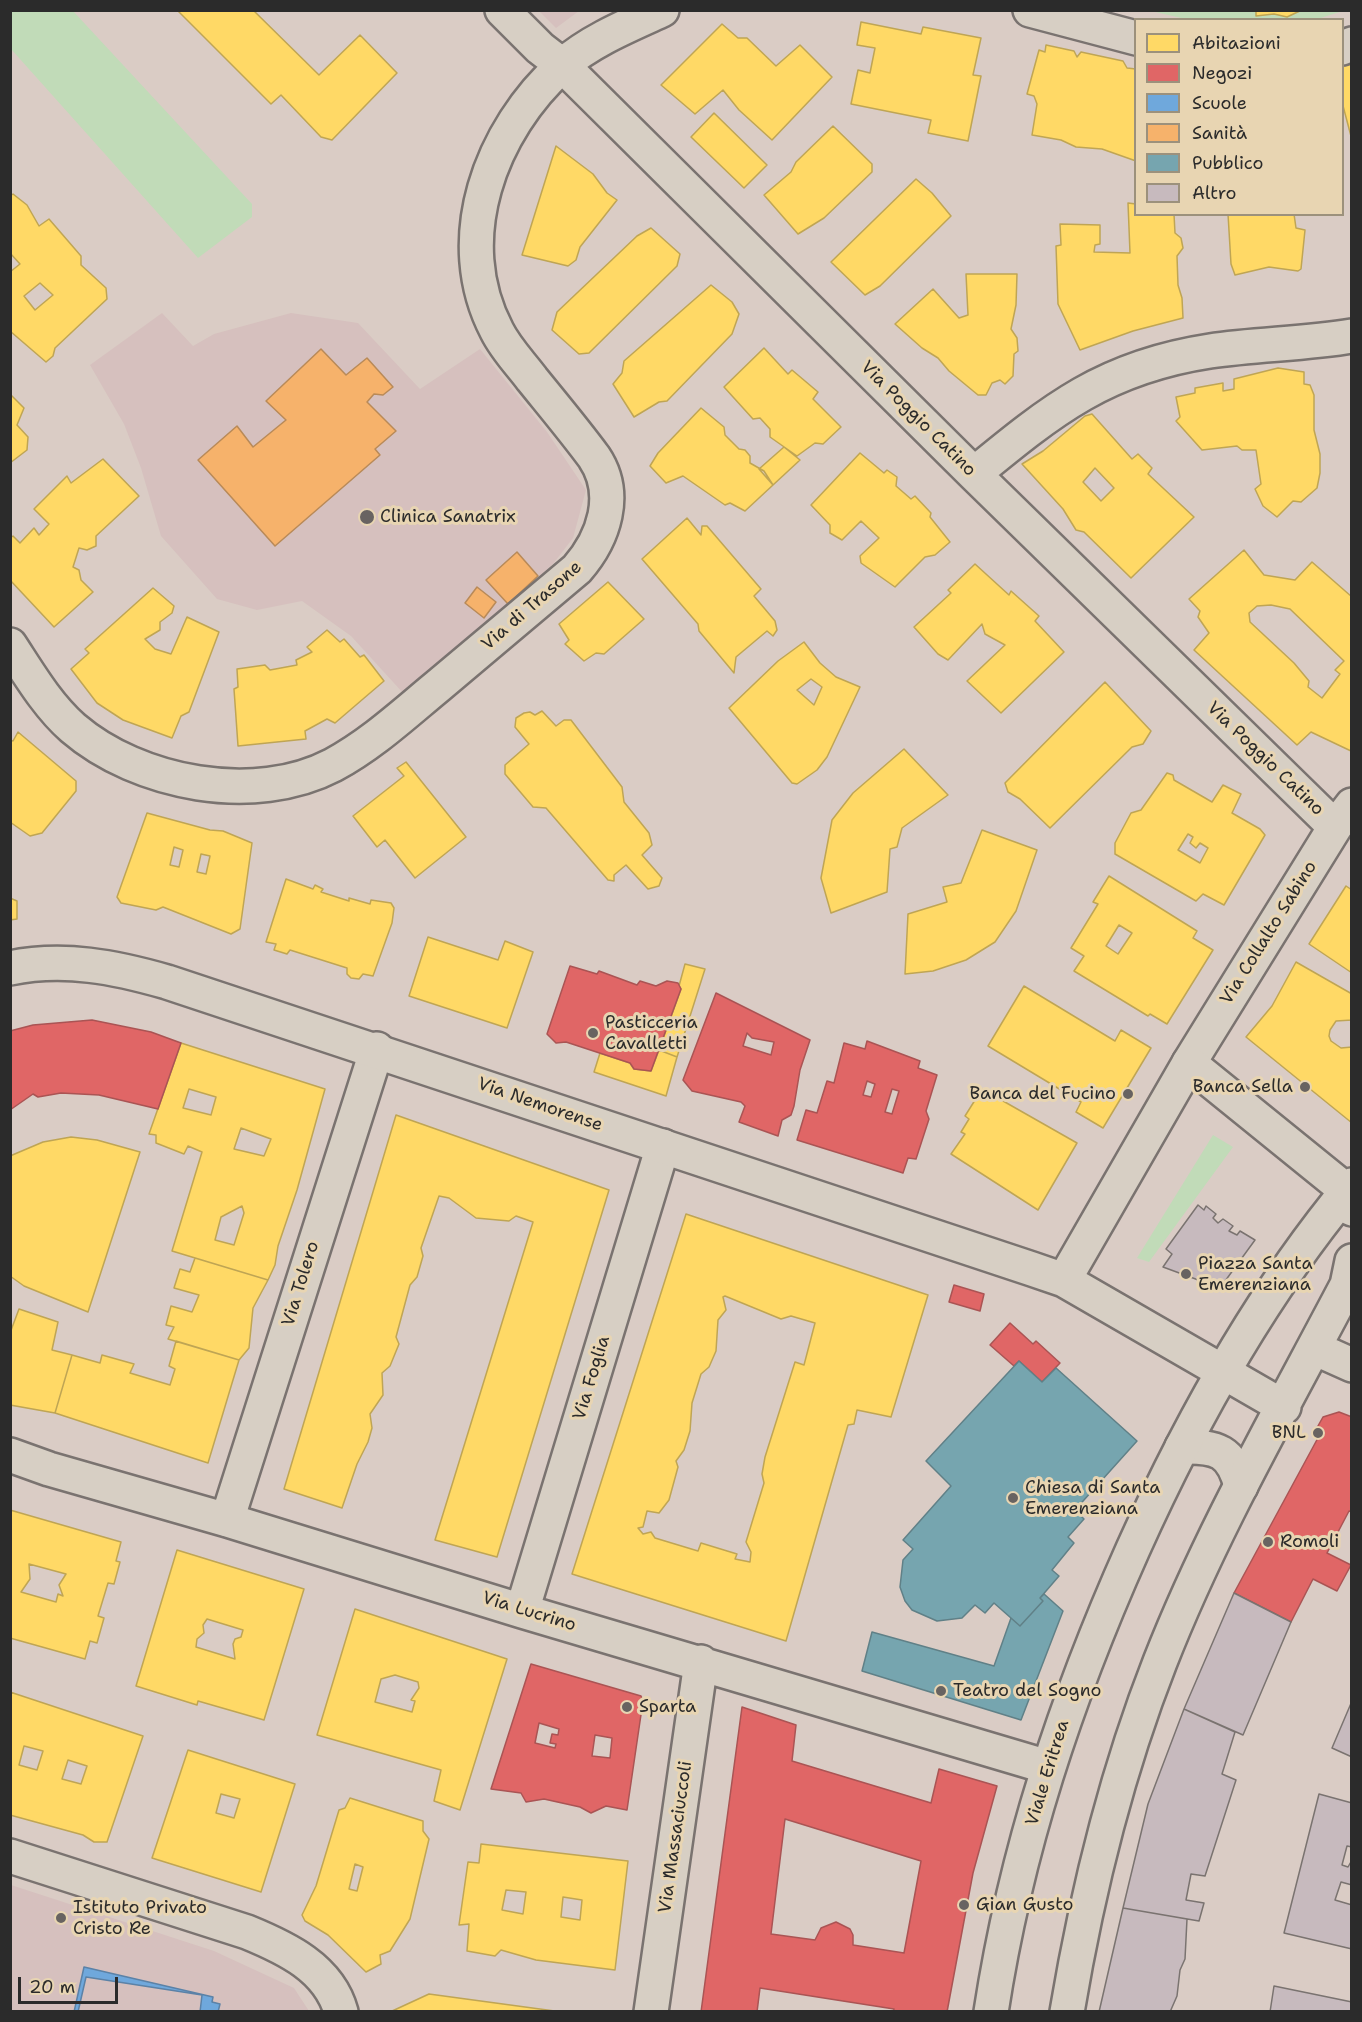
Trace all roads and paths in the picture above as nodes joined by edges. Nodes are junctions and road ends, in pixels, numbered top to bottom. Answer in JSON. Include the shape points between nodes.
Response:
{"nodes":[{"id":1,"x":502,"y":10,"type":"edge"},
{"id":2,"x":662,"y":10,"type":"edge"},
{"id":3,"x":1030,"y":10,"type":"edge"},
{"id":4,"x":1075,"y":16,"type":"edge"},
{"id":5,"x":1134,"y":38,"type":"edge"},
{"id":6,"x":562,"y":65,"type":"junction"},
{"id":7,"x":1352,"y":336,"type":"edge"},
{"id":8,"x":974,"y":474,"type":"junction"},
{"id":9,"x":10,"y":645,"type":"edge"},
{"id":10,"x":1343,"y":816,"type":"edge"},
{"id":11,"x":10,"y":968,"type":"edge"},
{"id":12,"x":377,"y":1049,"type":"junction"},
{"id":13,"x":1189,"y":1063,"type":"junction"},
{"id":14,"x":663,"y":1146,"type":"junction"},
{"id":15,"x":1350,"y":1195,"type":"edge"},
{"id":16,"x":1350,"y":1276,"type":"edge"},
{"id":17,"x":1064,"y":1280,"type":"junction"},
{"id":18,"x":1314,"y":1348,"type":"junction"},
{"id":19,"x":1352,"y":1365,"type":"edge"},
{"id":20,"x":1222,"y":1372,"type":"junction"},
{"id":21,"x":1284,"y":1407,"type":"junction"},
{"id":22,"x":1182,"y":1447,"type":"junction"},
{"id":23,"x":10,"y":1455,"type":"edge"},
{"id":24,"x":1241,"y":1486,"type":"junction"},
{"id":25,"x":227,"y":1520,"type":"junction"},
{"id":26,"x":522,"y":1611,"type":"junction"},
{"id":27,"x":701,"y":1662,"type":"junction"},
{"id":28,"x":1048,"y":1767,"type":"junction"},
{"id":29,"x":10,"y":1856,"type":"edge"},
{"id":30,"x":341,"y":2012,"type":"edge"},
{"id":31,"x":651,"y":2012,"type":"edge"},
{"id":32,"x":991,"y":2012,"type":"edge"},
{"id":33,"x":1067,"y":2012,"type":"edge"}],
"edges":[{"from":1,"to":6,"type":"street","name":"Via Poggio Catino"},
{"from":2,"to":6,"type":"street","name":"Via di Trasone"},
{"from":3,"to":4,"type":"street"},
{"from":4,"to":5,"type":"street"},
{"from":6,"to":8,"type":"street","name":"Via Poggio Catino"},
{"from":6,"to":9,"type":"street","name":"Via di Trasone","via":[[498,150],[480,203],[476,261],[482,295],[496,331],[594,457],[604,476],[607,505],[600,537],[577,569],[375,738],[332,766],[272,783],[234,786],[188,781],[108,754],[72,727],[50,703]]},
{"from":7,"to":8,"type":"street","via":[[1206,352],[1130,371],[1068,401]]},
{"from":8,"to":10,"type":"street","name":"Via Poggio Catino"},
{"from":10,"to":13,"type":"street","name":"Via Collalto Sabino"},
{"from":11,"to":12,"type":"street","name":"Via Nemorense","via":[[52,963],[117,969]]},
{"from":12,"to":14,"type":"street","name":"Via Nemorense"},
{"from":12,"to":25,"type":"street","name":"Via Tolero"},
{"from":13,"to":15,"type":"street"},
{"from":13,"to":17,"type":"street"},
{"from":14,"to":17,"type":"street","name":"Via Nemorense"},
{"from":14,"to":26,"type":"street","name":"Via Foglia"},
{"from":15,"to":20,"type":"street","via":[[1296,1258]]},
{"from":16,"to":18,"type":"street"},
{"from":17,"to":20,"type":"street"},
{"from":18,"to":19,"type":"street"},
{"from":18,"to":21,"type":"street"},
{"from":20,"to":21,"type":"street"},
{"from":20,"to":22,"type":"street","name":"Viale Eritrea"},
{"from":21,"to":24,"type":"street"},
{"from":22,"to":24,"type":"street","via":[[1221,1452],[1233,1463]]},
{"from":22,"to":28,"type":"street","name":"Viale Eritrea","via":[[1098,1628]]},
{"from":23,"to":25,"type":"street","name":"Via Lucrino"},
{"from":24,"to":33,"type":"street","via":[[1160,1663],[1132,1745],[1101,1849]]},
{"from":25,"to":26,"type":"street","name":"Via Lucrino"},
{"from":26,"to":27,"type":"street","name":"Via Lucrino"},
{"from":27,"to":28,"type":"street","name":"Via Lucrino"},
{"from":27,"to":31,"type":"street","name":"Via Massaciuccoli"},
{"from":28,"to":32,"type":"street","name":"Viale Eritrea","via":[[1002,1942]]},
{"from":29,"to":30,"type":"street","via":[[248,1932],[283,1947],[323,1978]]}]}
